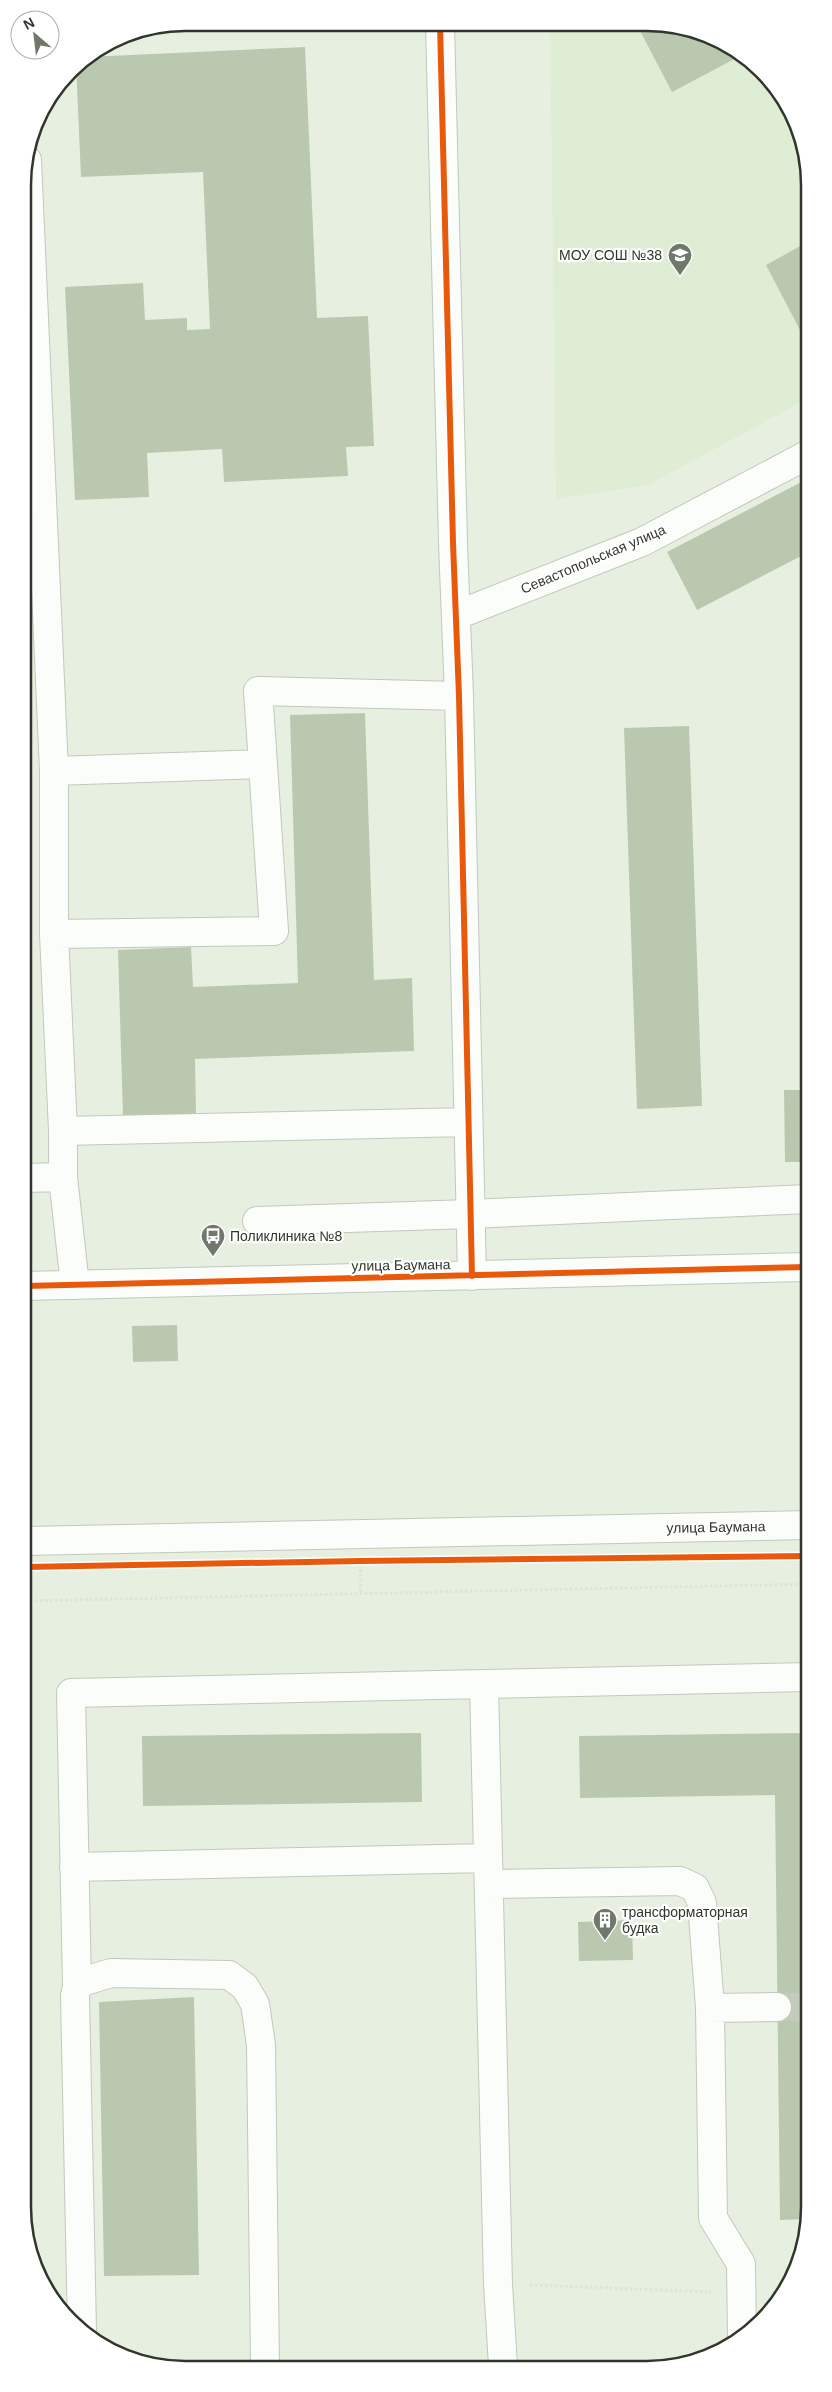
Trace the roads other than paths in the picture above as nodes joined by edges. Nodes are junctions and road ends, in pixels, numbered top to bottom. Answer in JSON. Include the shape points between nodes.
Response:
{"nodes":[{"id":1,"x":440,"y":31,"type":"edge"},
{"id":2,"x":32,"y":440,"type":"edge"},
{"id":3,"x":801,"y":458,"type":"edge"},
{"id":4,"x":456,"y":615,"type":"junction"},
{"id":5,"x":459,"y":696,"type":"junction"},
{"id":6,"x":263,"y":764,"type":"junction"},
{"id":7,"x":54,"y":772,"type":"junction"},
{"id":8,"x":54,"y":934,"type":"junction"},
{"id":9,"x":468,"y":1122,"type":"junction"},
{"id":10,"x":63,"y":1131,"type":"junction"},
{"id":11,"x":63,"y":1177,"type":"junction"},
{"id":12,"x":32,"y":1178,"type":"edge"},
{"id":13,"x":801,"y":1199,"type":"edge"},
{"id":14,"x":470,"y":1214,"type":"junction"},
{"id":15,"x":257,"y":1221,"type":"dead end"},
{"id":16,"x":800,"y":1267,"type":"edge"},
{"id":17,"x":472,"y":1276,"type":"junction"},
{"id":18,"x":75,"y":1285,"type":"junction"},
{"id":19,"x":31,"y":1286,"type":"edge"},
{"id":20,"x":800,"y":1525,"type":"edge"},
{"id":21,"x":31,"y":1541,"type":"edge"},
{"id":22,"x":800,"y":1677,"type":"edge"},
{"id":23,"x":484,"y":1684,"type":"junction"},
{"id":24,"x":74,"y":1867,"type":"junction"},
{"id":25,"x":489,"y":1871,"type":"junction"},
{"id":26,"x":77,"y":1986,"type":"junction"},
{"id":27,"x":777,"y":2007,"type":"tunnel mouth"},
{"id":28,"x":710,"y":2008,"type":"junction"},
{"id":29,"x":82,"y":2321,"type":"edge"},
{"id":30,"x":742,"y":2328,"type":"edge"},
{"id":31,"x":265,"y":2361,"type":"edge"},
{"id":32,"x":503,"y":2361,"type":"edge"}],
"edges":[{"from":1,"to":4,"type":"street"},
{"from":2,"to":7,"type":"street"},
{"from":3,"to":4,"type":"street","name":"Севастопольская улица","via":[[642,542]]},
{"from":4,"to":5,"type":"street"},
{"from":5,"to":6,"type":"street","via":[[258,692]]},
{"from":5,"to":9,"type":"street"},
{"from":6,"to":7,"type":"street"},
{"from":6,"to":8,"type":"street","via":[[274,931]]},
{"from":7,"to":8,"type":"street"},
{"from":8,"to":10,"type":"street"},
{"from":9,"to":10,"type":"street"},
{"from":9,"to":14,"type":"street"},
{"from":10,"to":11,"type":"street"},
{"from":11,"to":12,"type":"street"},
{"from":11,"to":18,"type":"street"},
{"from":13,"to":14,"type":"street"},
{"from":14,"to":15,"type":"street"},
{"from":14,"to":17,"type":"street"},
{"from":16,"to":17,"type":"street","name":"улица Баумана"},
{"from":17,"to":18,"type":"street","name":"улица Баумана"},
{"from":18,"to":19,"type":"street","name":"улица Баумана"},
{"from":20,"to":21,"type":"street","name":"улица Баумана"},
{"from":22,"to":23,"type":"street"},
{"from":23,"to":24,"type":"street","via":[[71,1693]]},
{"from":23,"to":25,"type":"street"},
{"from":24,"to":25,"type":"street"},
{"from":24,"to":26,"type":"street"},
{"from":25,"to":28,"type":"street","via":[[680,1880],[695,1888],[702,1903]]},
{"from":25,"to":32,"type":"street","via":[[498,2284]]},
{"from":26,"to":29,"type":"street"},
{"from":26,"to":31,"type":"street","via":[[111,1973],[229,1975],[245,1987],[255,2004],[261,2045]]},
{"from":27,"to":28,"type":"street"},
{"from":28,"to":30,"type":"street","via":[[713,2218],[741,2264]]}]}
